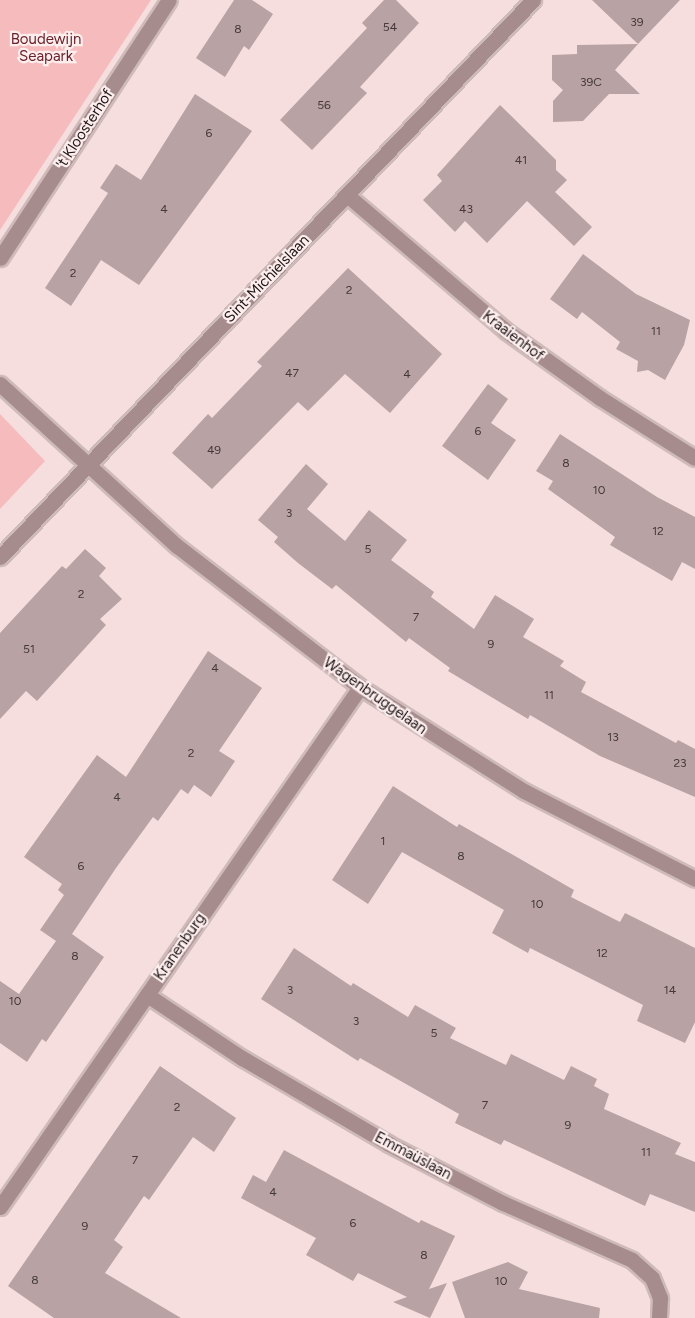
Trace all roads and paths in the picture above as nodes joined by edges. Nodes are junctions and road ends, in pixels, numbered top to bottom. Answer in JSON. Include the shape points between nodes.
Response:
{"nodes":[{"id":1,"x":169,"y":0,"type":"edge"},
{"id":2,"x":533,"y":0,"type":"edge"},
{"id":3,"x":347,"y":195,"type":"junction"},
{"id":4,"x":0,"y":258,"type":"edge"},
{"id":5,"x":0,"y":384,"type":"edge"},
{"id":6,"x":695,"y":458,"type":"edge"},
{"id":7,"x":88,"y":465,"type":"junction"},
{"id":8,"x":0,"y":557,"type":"edge"},
{"id":9,"x":360,"y":687,"type":"junction"},
{"id":10,"x":695,"y":879,"type":"edge"},
{"id":11,"x":147,"y":995,"type":"junction"},
{"id":12,"x":0,"y":1207,"type":"edge"},
{"id":13,"x":658,"y":1318,"type":"edge"}],
"edges":[{"from":1,"to":4,"type":"street","name":"'t Kloosterhof"},
{"from":2,"to":3,"type":"street","name":"Sint-Michielslaan"},
{"from":3,"to":6,"type":"street","name":"Kraaienhof","via":[[506,332]]},
{"from":3,"to":7,"type":"street","name":"Sint-Michielslaan"},
{"from":5,"to":7,"type":"street"},
{"from":7,"to":8,"type":"street","name":"Sint-Michielslaan"},
{"from":7,"to":9,"type":"street","name":"Wagenbruggelaan","via":[[214,577]]},
{"from":9,"to":10,"type":"street","name":"Wagenbruggelaan","via":[[484,767]]},
{"from":9,"to":11,"type":"street","name":"Kranenburg"},
{"from":11,"to":12,"type":"street","name":"Kranenburg"},
{"from":11,"to":13,"type":"street","name":"Emmaüslaan","via":[[252,1064],[399,1149],[503,1203],[632,1260],[655,1283],[660,1298]]}]}
